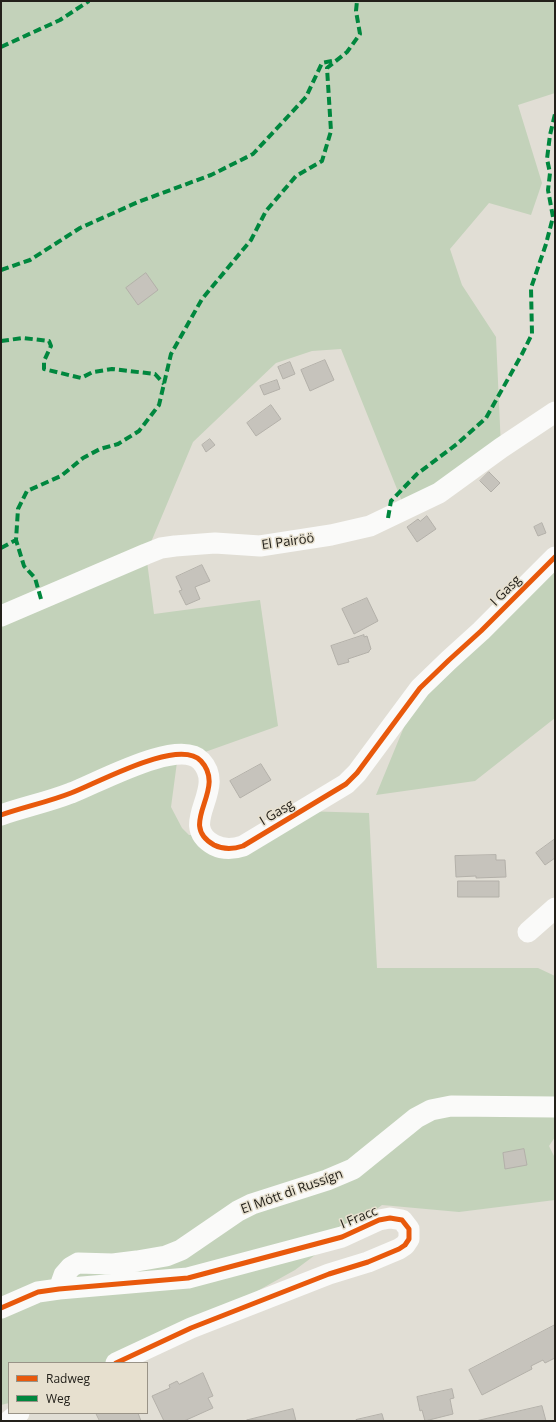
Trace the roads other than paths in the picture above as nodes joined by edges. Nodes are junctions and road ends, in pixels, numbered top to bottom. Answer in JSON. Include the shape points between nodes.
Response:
{"nodes":[{"id":1,"x":555,"y":412,"type":"edge"},
{"id":2,"x":555,"y":558,"type":"edge"},
{"id":3,"x":1,"y":616,"type":"edge"},
{"id":4,"x":1,"y":815,"type":"edge"},
{"id":5,"x":555,"y":908,"type":"edge"},
{"id":6,"x":528,"y":932,"type":"dead end"},
{"id":7,"x":555,"y":1107,"type":"edge"},
{"id":8,"x":59,"y":1288,"type":"junction"},
{"id":9,"x":1,"y":1308,"type":"edge"},
{"id":10,"x":118,"y":1362,"type":"edge"},
{"id":11,"x":18,"y":1414,"type":"edge"},
{"id":12,"x":9,"y":1421,"type":"edge"}],
"edges":[{"from":1,"to":3,"type":"street","name":"El Pairöö","via":[[438,493],[370,526],[260,546],[215,543],[161,548]]},
{"from":2,"to":4,"type":"street","name":"I Gasg","via":[[420,688],[358,774],[346,784],[243,846],[228,849],[217,846],[202,835],[200,816],[210,788],[209,773],[200,760],[191,755],[173,754],[147,761],[71,793]]},
{"from":5,"to":6,"type":"street"},
{"from":7,"to":8,"type":"street","name":"El Mött di Russígn","via":[[451,1106],[431,1110],[416,1118],[353,1169],[252,1204],[181,1250],[166,1256],[113,1264],[78,1263],[70,1267]]},
{"from":8,"to":9,"type":"street","via":[[38,1292]]},
{"from":8,"to":10,"type":"street","name":"I Fracc","via":[[188,1278],[342,1237],[379,1220],[390,1218],[402,1220],[409,1229],[409,1239],[392,1253],[329,1274],[191,1328]]},
{"from":11,"to":12,"type":"street"}]}
